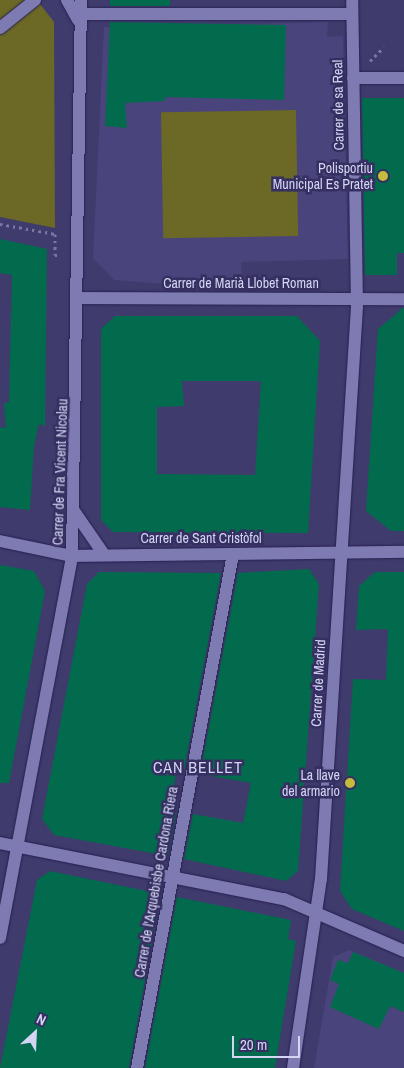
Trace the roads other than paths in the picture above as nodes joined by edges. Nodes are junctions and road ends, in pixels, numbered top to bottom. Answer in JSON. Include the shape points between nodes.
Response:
{"nodes":[{"id":1,"x":35,"y":0,"type":"edge"},
{"id":2,"x":67,"y":0,"type":"edge"},
{"id":3,"x":81,"y":0,"type":"edge"},
{"id":4,"x":352,"y":0,"type":"edge"},
{"id":5,"x":352,"y":14,"type":"junction"},
{"id":6,"x":79,"y":18,"type":"junction"},
{"id":7,"x":0,"y":28,"type":"edge"},
{"id":8,"x":353,"y":78,"type":"junction"},
{"id":9,"x":404,"y":78,"type":"edge"},
{"id":10,"x":79,"y":298,"type":"junction"},
{"id":11,"x":357,"y":299,"type":"junction"},
{"id":12,"x":404,"y":299,"type":"edge"},
{"id":13,"x":74,"y":510,"type":"junction"},
{"id":14,"x":0,"y":541,"type":"edge"},
{"id":15,"x":404,"y":552,"type":"edge"},
{"id":16,"x":103,"y":553,"type":"junction"},
{"id":17,"x":341,"y":553,"type":"junction"},
{"id":18,"x":233,"y":554,"type":"junction"},
{"id":19,"x":72,"y":556,"type":"junction"},
{"id":20,"x":0,"y":843,"type":"edge"},
{"id":21,"x":17,"y":846,"type":"junction"},
{"id":22,"x":173,"y":877,"type":"junction"},
{"id":23,"x":317,"y":913,"type":"junction"},
{"id":24,"x":0,"y":938,"type":"edge"},
{"id":25,"x":404,"y":951,"type":"edge"},
{"id":26,"x":136,"y":1068,"type":"edge"},
{"id":27,"x":293,"y":1068,"type":"edge"}],
"edges":[{"from":1,"to":7,"type":"street"},
{"from":2,"to":6,"type":"street"},
{"from":3,"to":6,"type":"street","name":"Carrer de Fra Vicent Nicolau"},
{"from":4,"to":5,"type":"street","name":"Carrer de sa Real"},
{"from":5,"to":6,"type":"street"},
{"from":5,"to":8,"type":"street","name":"Carrer de sa Real"},
{"from":6,"to":10,"type":"street","name":"Carrer de Fra Vicent Nicolau"},
{"from":8,"to":9,"type":"street"},
{"from":8,"to":11,"type":"street","name":"Carrer de sa Real"},
{"from":10,"to":11,"type":"street","name":"Carrer de Marià Llobet Roman"},
{"from":10,"to":13,"type":"street","name":"Carrer de Fra Vicent Nicolau"},
{"from":11,"to":12,"type":"street","name":"Carrer de Marià Llobet Roman"},
{"from":11,"to":17,"type":"street","name":"Carrer de Madrid"},
{"from":13,"to":16,"type":"street"},
{"from":13,"to":19,"type":"street","name":"Carrer de Fra Vicent Nicolau"},
{"from":14,"to":19,"type":"street","name":"Carrer de Sant Cristòfol"},
{"from":15,"to":17,"type":"street","name":"Carrer de Sant Cristòfol"},
{"from":16,"to":18,"type":"street","name":"Carrer de Sant Cristòfol"},
{"from":16,"to":19,"type":"street","name":"Carrer de Sant Cristòfol"},
{"from":17,"to":18,"type":"street","name":"Carrer de Sant Cristòfol"},
{"from":17,"to":23,"type":"street","name":"Carrer de Madrid"},
{"from":18,"to":22,"type":"street","name":"Carrer de l'Arquebisbe Cardona Riera"},
{"from":19,"to":21,"type":"street","name":"Carrer de Fra Vicent Nicolau"},
{"from":20,"to":21,"type":"street"},
{"from":21,"to":22,"type":"street"},
{"from":21,"to":24,"type":"street","name":"Carrer de Fra Vicent Nicolau"},
{"from":22,"to":23,"type":"street","via":[[284,899]]},
{"from":22,"to":26,"type":"street","name":"Carrer de l'Arquebisbe Cardona Riera"},
{"from":23,"to":25,"type":"street"},
{"from":23,"to":27,"type":"street","name":"Carrer de Madrid"}]}
